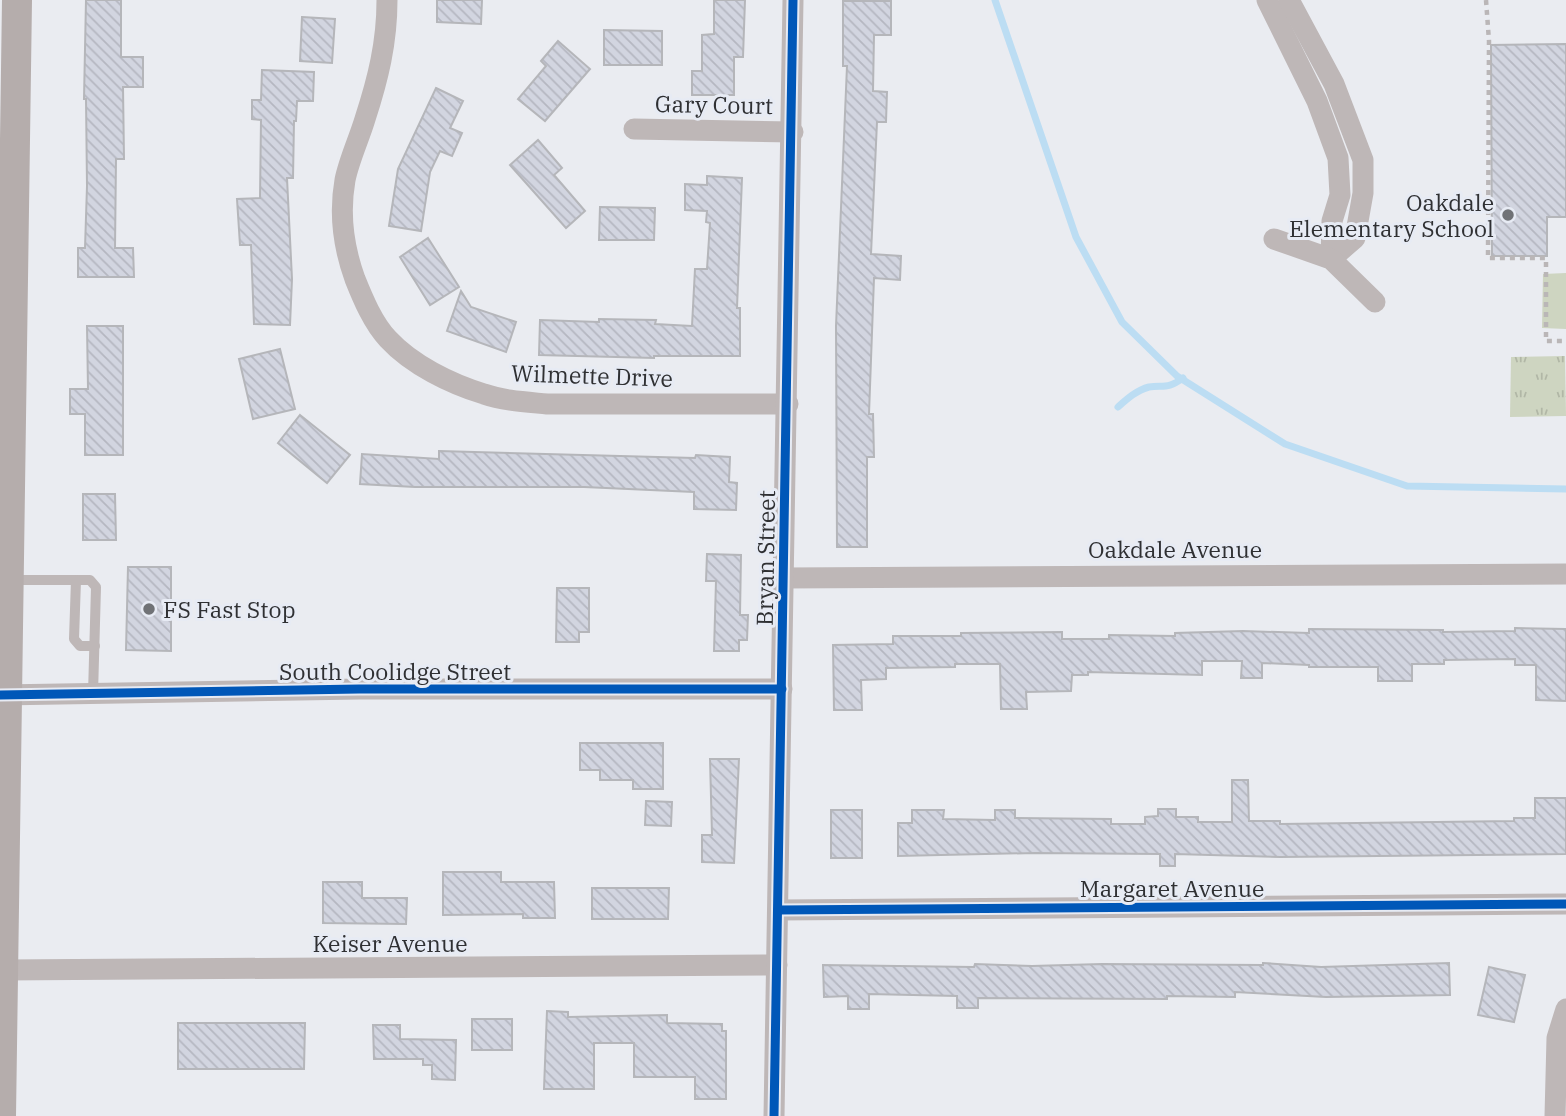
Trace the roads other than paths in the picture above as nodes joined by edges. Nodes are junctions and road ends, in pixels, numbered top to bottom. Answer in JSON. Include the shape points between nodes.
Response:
{"nodes":[{"id":1,"x":17,"y":0,"type":"edge"},
{"id":2,"x":387,"y":0,"type":"edge"},
{"id":3,"x":793,"y":0,"type":"edge"},
{"id":4,"x":1267,"y":0,"type":"edge"},
{"id":5,"x":1289,"y":0,"type":"edge"},
{"id":6,"x":1314,"y":46,"type":"junction"},
{"id":7,"x":1293,"y":55,"type":"junction"},
{"id":8,"x":1348,"y":120,"type":"junction"},
{"id":9,"x":1327,"y":127,"type":"junction"},
{"id":10,"x":634,"y":129,"type":"dead end"},
{"id":11,"x":793,"y":132,"type":"junction"},
{"id":12,"x":1274,"y":239,"type":"dead end"},
{"id":13,"x":1331,"y":259,"type":"junction"},
{"id":14,"x":1375,"y":302,"type":"dead end"},
{"id":15,"x":6,"y":332,"type":"edge"},
{"id":16,"x":788,"y":404,"type":"junction"},
{"id":17,"x":1566,"y":574,"type":"edge"},
{"id":18,"x":784,"y":578,"type":"junction"},
{"id":19,"x":9,"y":579,"type":"junction"},
{"id":20,"x":76,"y":580,"type":"junction"},
{"id":21,"x":95,"y":646,"type":"junction"},
{"id":22,"x":782,"y":689,"type":"junction"},
{"id":23,"x":93,"y":694,"type":"junction"},
{"id":24,"x":4,"y":695,"type":"edge"},
{"id":25,"x":3,"y":772,"type":"edge"},
{"id":26,"x":1566,"y":904,"type":"edge"},
{"id":27,"x":778,"y":910,"type":"junction"},
{"id":28,"x":777,"y":965,"type":"junction"},
{"id":29,"x":3,"y":970,"type":"junction"},
{"id":30,"x":1566,"y":1009,"type":"edge"},
{"id":31,"x":1,"y":1116,"type":"edge"},
{"id":32,"x":775,"y":1116,"type":"edge"},
{"id":33,"x":1555,"y":1116,"type":"edge"}],
"edges":[{"from":1,"to":15,"type":"main road"},
{"from":2,"to":16,"type":"street","name":"Wilmette Drive","via":[[387,32],[345,178],[341,219],[348,261],[363,300],[387,338],[416,362],[453,381],[514,401]]},
{"from":3,"to":11,"type":"street","name":"Bryan Street"},
{"from":4,"to":7,"type":"street"},
{"from":5,"to":6,"type":"street"},
{"from":6,"to":7,"type":"street"},
{"from":6,"to":8,"type":"street"},
{"from":7,"to":9,"type":"street"},
{"from":8,"to":9,"type":"street"},
{"from":8,"to":13,"type":"street","via":[[1363,160],[1363,193],[1355,238]]},
{"from":9,"to":13,"type":"street","via":[[1338,158],[1340,195],[1332,221]]},
{"from":10,"to":11,"type":"street","name":"Gary Court"},
{"from":11,"to":16,"type":"street","name":"Bryan Street"},
{"from":12,"to":13,"type":"street"},
{"from":13,"to":14,"type":"street"},
{"from":15,"to":19,"type":"main road"},
{"from":16,"to":18,"type":"street","name":"Bryan Street"},
{"from":17,"to":18,"type":"street","name":"Oakdale Avenue"},
{"from":18,"to":22,"type":"street","name":"Bryan Street"},
{"from":19,"to":20,"type":"lane"},
{"from":19,"to":24,"type":"main road"},
{"from":20,"to":21,"type":"lane","via":[[90,580],[96,587]]},
{"from":20,"to":21,"type":"lane","via":[[74,639],[80,646]]},
{"from":21,"to":23,"type":"lane"},
{"from":22,"to":23,"type":"street","name":"South Coolidge Street"},
{"from":22,"to":27,"type":"street","name":"Bryan Street"},
{"from":23,"to":24,"type":"street","name":"South Coolidge Street"},
{"from":24,"to":25,"type":"main road"},
{"from":25,"to":29,"type":"main road"},
{"from":26,"to":27,"type":"street","name":"Margaret Avenue"},
{"from":27,"to":28,"type":"street","name":"Bryan Street"},
{"from":28,"to":29,"type":"street","name":"Keiser Avenue"},
{"from":28,"to":32,"type":"street","name":"Bryan Street"},
{"from":29,"to":31,"type":"main road"},
{"from":30,"to":33,"type":"street","via":[[1558,1038]]}]}
